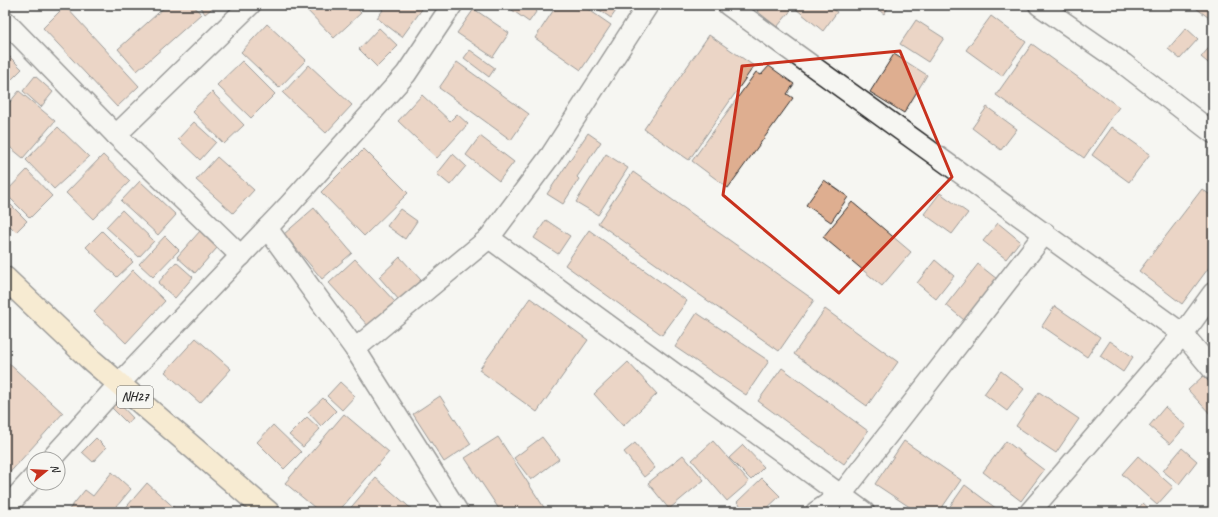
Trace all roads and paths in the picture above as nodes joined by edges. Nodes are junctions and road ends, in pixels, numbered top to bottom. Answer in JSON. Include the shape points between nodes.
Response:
{"nodes":[{"id":1,"x":250,"y":5,"type":"edge"},
{"id":2,"x":452,"y":5,"type":"edge"},
{"id":3,"x":648,"y":5,"type":"edge"},
{"id":4,"x":728,"y":5,"type":"edge"},
{"id":5,"x":1039,"y":5,"type":"edge"},
{"id":6,"x":5,"y":21,"type":"edge"},
{"id":7,"x":1213,"y":134,"type":"edge"},
{"id":8,"x":116,"y":135,"type":"junction"},
{"id":9,"x":267,"y":228,"type":"junction"},
{"id":10,"x":1044,"y":233,"type":"junction"},
{"id":11,"x":489,"y":238,"type":"junction"},
{"id":12,"x":241,"y":256,"type":"junction"},
{"id":13,"x":5,"y":278,"type":"edge"},
{"id":14,"x":1213,"y":293,"type":"edge"},
{"id":15,"x":1183,"y":334,"type":"junction"},
{"id":16,"x":355,"y":349,"type":"junction"},
{"id":17,"x":1213,"y":370,"type":"edge"},
{"id":18,"x":119,"y":384,"type":"junction"},
{"id":19,"x":58,"y":451,"type":"edge"},
{"id":20,"x":26,"y":487,"type":"edge"},
{"id":21,"x":841,"y":495,"type":"junction"},
{"id":22,"x":5,"y":509,"type":"edge"},
{"id":23,"x":268,"y":512,"type":"edge"},
{"id":24,"x":458,"y":512,"type":"edge"},
{"id":25,"x":816,"y":512,"type":"edge"},
{"id":26,"x":864,"y":512,"type":"edge"},
{"id":27,"x":1030,"y":512,"type":"edge"}],
"edges":[{"from":1,"to":8,"type":"street"},
{"from":2,"to":9,"type":"street","via":[[406,74]]},
{"from":3,"to":11,"type":"street","via":[[551,155]]},
{"from":4,"to":10,"type":"street"},
{"from":5,"to":7,"type":"street","via":[[1124,64]]},
{"from":6,"to":8,"type":"street"},
{"from":8,"to":12,"type":"street"},
{"from":9,"to":12,"type":"street"},
{"from":9,"to":16,"type":"street"},
{"from":10,"to":15,"type":"street"},
{"from":10,"to":21,"type":"street"},
{"from":11,"to":16,"type":"street"},
{"from":11,"to":21,"type":"street"},
{"from":12,"to":18,"type":"street"},
{"from":13,"to":18,"type":"highway","number":"NH27"},
{"from":14,"to":15,"type":"street"},
{"from":15,"to":17,"type":"street"},
{"from":15,"to":27,"type":"street"},
{"from":16,"to":24,"type":"street"},
{"from":18,"to":19,"type":"street"},
{"from":18,"to":23,"type":"highway","number":"NH27"},
{"from":20,"to":22,"type":"street"},
{"from":21,"to":25,"type":"street"},
{"from":21,"to":26,"type":"street"}]}
